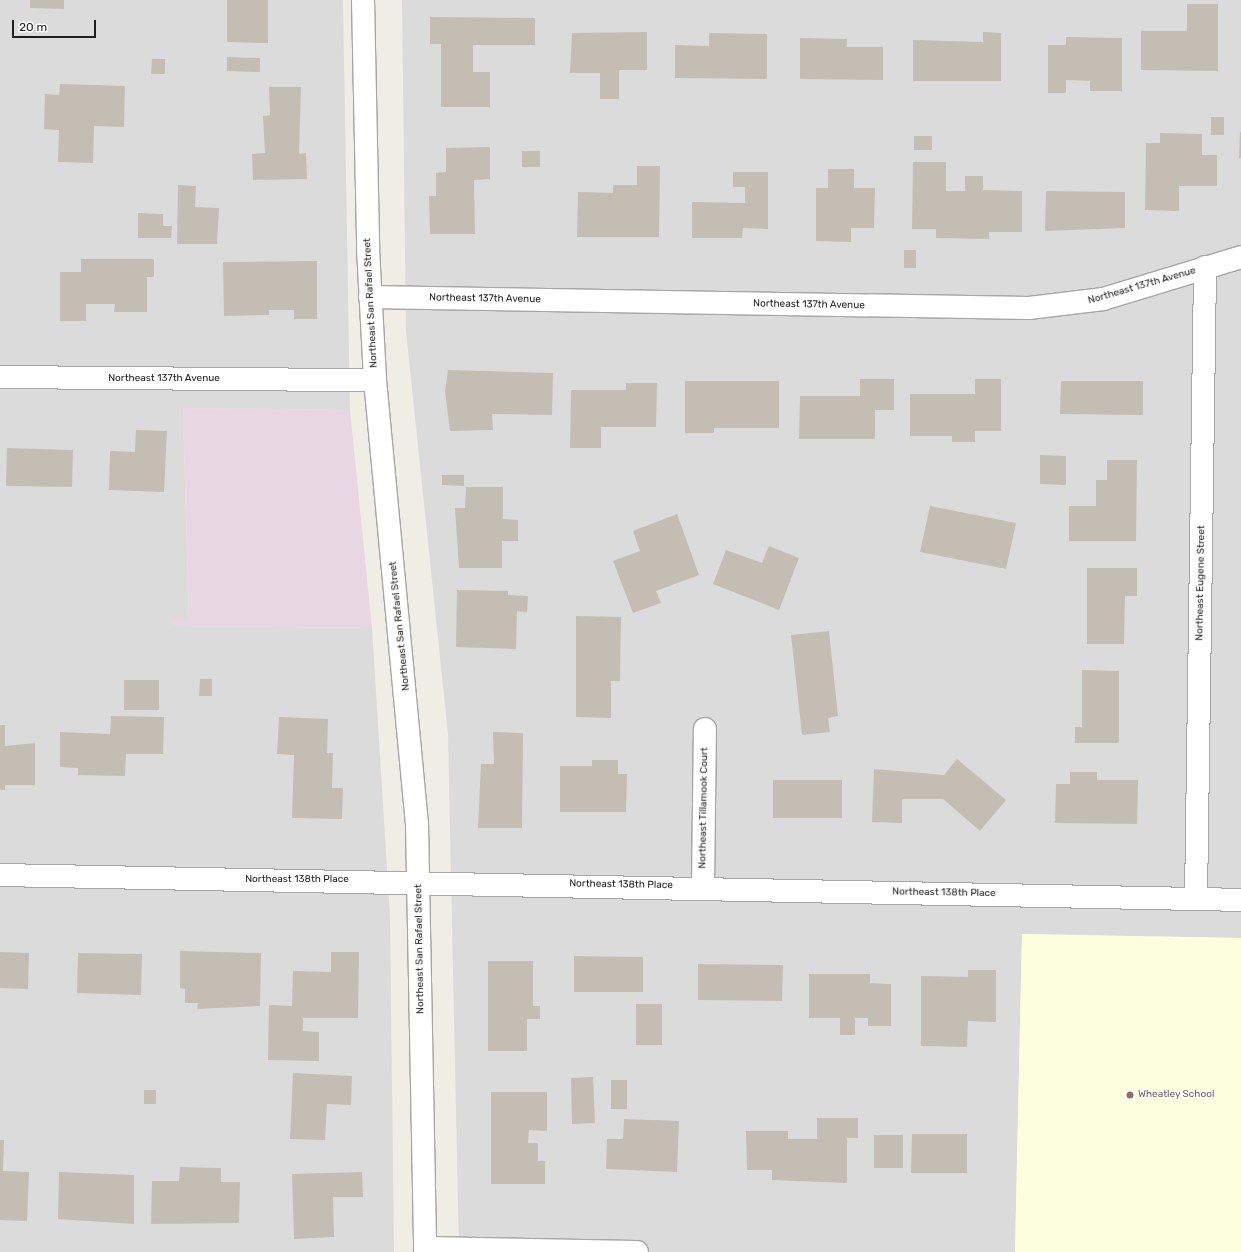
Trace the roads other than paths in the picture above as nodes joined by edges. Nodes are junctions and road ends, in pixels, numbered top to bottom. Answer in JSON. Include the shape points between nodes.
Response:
{"nodes":[{"id":1,"x":363,"y":0,"type":"edge"},
{"id":2,"x":1241,"y":257,"type":"edge"},
{"id":3,"x":1205,"y":267,"type":"junction"},
{"id":4,"x":370,"y":297,"type":"junction"},
{"id":5,"x":0,"y":377,"type":"edge"},
{"id":6,"x":375,"y":380,"type":"junction"},
{"id":7,"x":705,"y":729,"type":"dead end"},
{"id":8,"x":0,"y":875,"type":"edge"},
{"id":9,"x":419,"y":881,"type":"junction"},
{"id":10,"x":703,"y":887,"type":"junction"},
{"id":11,"x":1196,"y":899,"type":"junction"},
{"id":12,"x":1241,"y":900,"type":"edge"},
{"id":13,"x":425,"y":1250,"type":"edge"},
{"id":14,"x":637,"y":1252,"type":"edge"}],
"edges":[{"from":1,"to":4,"type":"street","name":"Northeast San Rafael Street"},
{"from":2,"to":3,"type":"street","name":"Northeast 137th Avenue"},
{"from":3,"to":4,"type":"street","name":"Northeast 137th Avenue","via":[[1103,299],[1029,308]]},
{"from":3,"to":11,"type":"street","name":"Northeast Eugene Street"},
{"from":4,"to":6,"type":"street","name":"Northeast San Rafael Street"},
{"from":5,"to":6,"type":"street","name":"Northeast 137th Avenue"},
{"from":6,"to":9,"type":"street","name":"Northeast San Rafael Street","via":[[409,710]]},
{"from":7,"to":10,"type":"street","name":"Northeast Tillamook Court"},
{"from":8,"to":9,"type":"street","name":"Northeast 138th Place"},
{"from":9,"to":10,"type":"street","name":"Northeast 138th Place"},
{"from":9,"to":13,"type":"street","name":"Northeast San Rafael Street"},
{"from":10,"to":11,"type":"street","name":"Northeast 138th Place"},
{"from":11,"to":12,"type":"street","name":"Northeast 138th Place"},
{"from":13,"to":14,"type":"street"}]}
